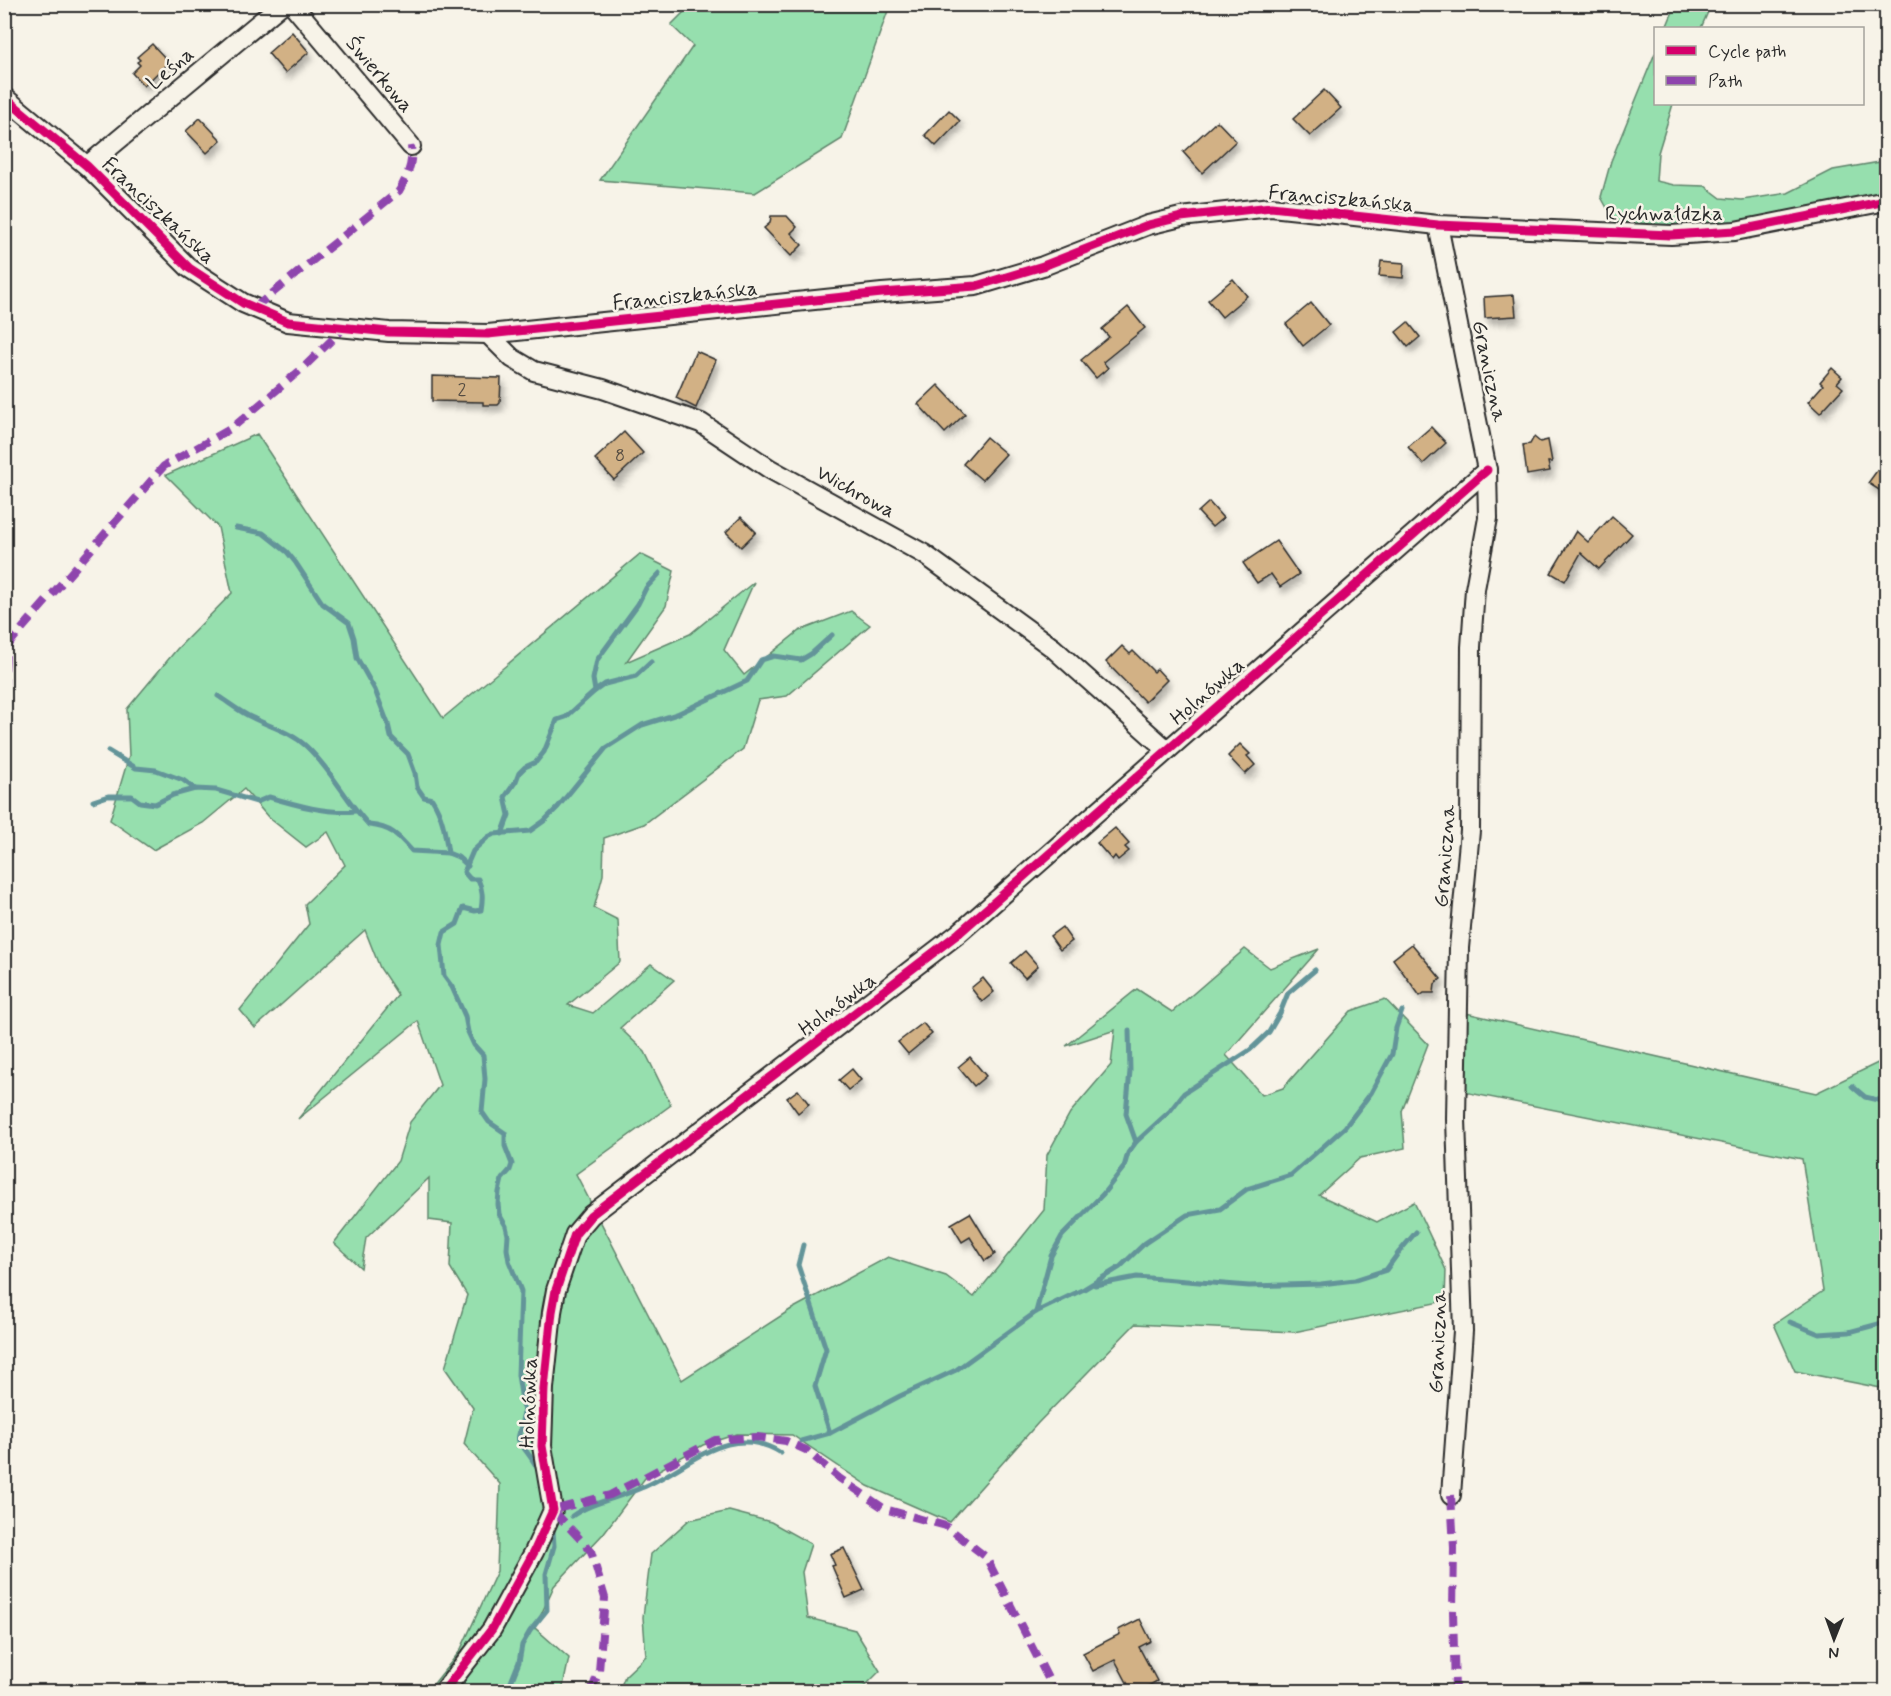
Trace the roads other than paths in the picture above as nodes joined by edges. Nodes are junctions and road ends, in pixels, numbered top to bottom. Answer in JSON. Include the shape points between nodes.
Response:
{"nodes":[{"id":1,"x":282,"y":4,"type":"edge"},
{"id":2,"x":292,"y":4,"type":"edge"},
{"id":3,"x":4,"y":97,"type":"edge"},
{"id":4,"x":411,"y":146,"type":"dead end"},
{"id":5,"x":87,"y":166,"type":"junction"},
{"id":6,"x":1887,"y":201,"type":"edge"},
{"id":7,"x":1438,"y":225,"type":"junction"},
{"id":8,"x":488,"y":334,"type":"junction"},
{"id":9,"x":1487,"y":470,"type":"junction"},
{"id":10,"x":1167,"y":750,"type":"junction"},
{"id":11,"x":1451,"y":1495,"type":"dead end"},
{"id":12,"x":443,"y":1692,"type":"edge"}],
"edges":[{"from":1,"to":5,"type":"street","name":"Leśna"},
{"from":2,"to":4,"type":"street","name":"Świerkowa"},
{"from":3,"to":5,"type":"street","name":"Franciszkańska"},
{"from":5,"to":8,"type":"street","name":"Franciszkańska","via":[[189,268],[243,303],[288,322],[389,332]]},
{"from":6,"to":7,"type":"street","name":"Rychwałdzka","via":[[1735,231],[1671,235]]},
{"from":7,"to":8,"type":"street","name":"Franciszkańska","via":[[1271,207],[1181,217],[976,286]]},
{"from":7,"to":9,"type":"street","name":"Graniczna"},
{"from":8,"to":10,"type":"street","name":"Wichrowa","via":[[512,358],[534,371],[603,389],[701,423],[770,469],[924,554],[1053,648]]},
{"from":9,"to":10,"type":"street","name":"Holnówka"},
{"from":9,"to":11,"type":"street","name":"Graniczna","via":[[1488,519],[1475,589],[1471,647],[1470,831],[1459,948],[1456,1119],[1463,1331]]},
{"from":10,"to":12,"type":"street","name":"Holnówka","via":[[959,933],[591,1215],[575,1234],[556,1290],[544,1388],[542,1446],[553,1510],[492,1629]]}]}
